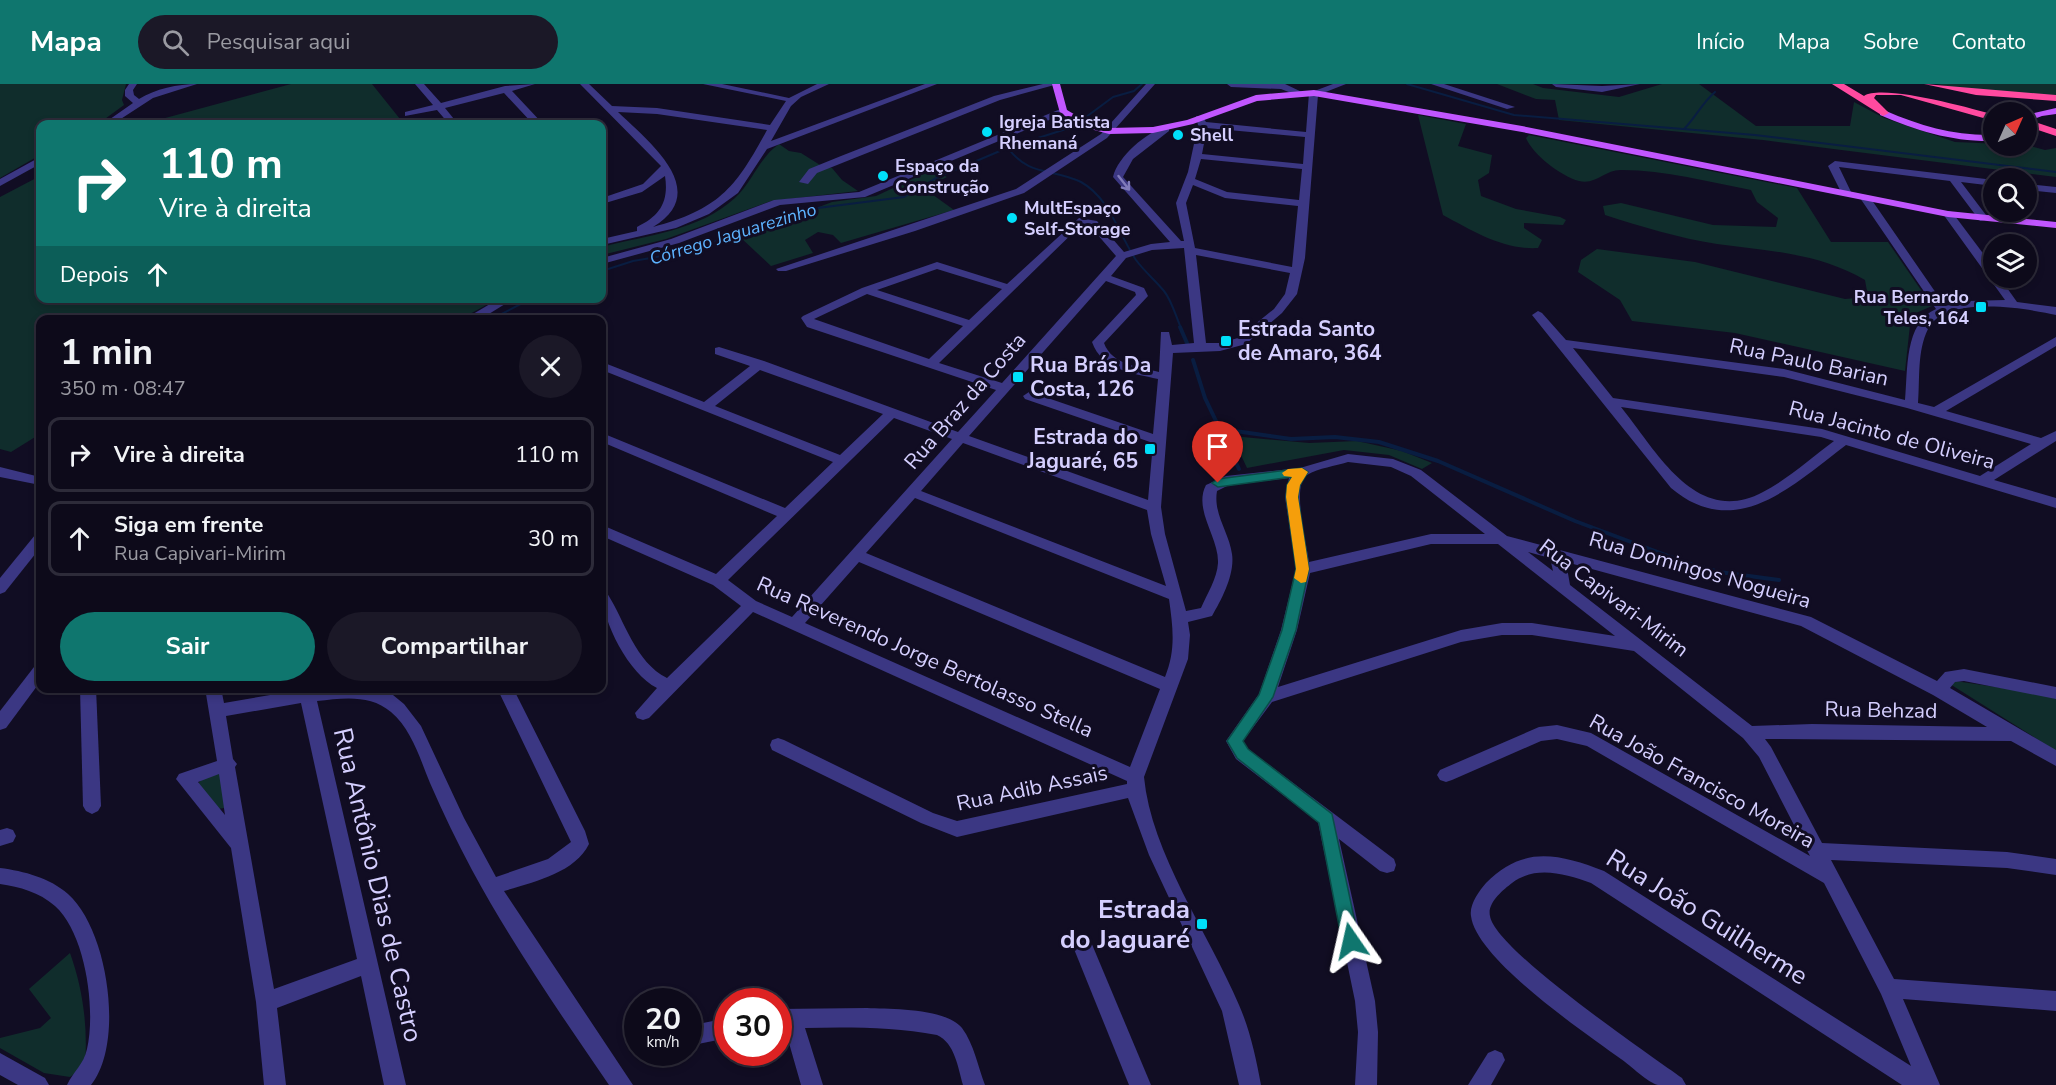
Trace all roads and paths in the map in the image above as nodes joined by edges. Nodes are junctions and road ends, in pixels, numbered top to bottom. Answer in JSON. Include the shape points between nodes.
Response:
{"nodes":[{"id":1,"x":133,"y":84,"type":"edge"},
{"id":2,"x":193,"y":84,"type":"edge"},
{"id":3,"x":419,"y":84,"type":"edge"},
{"id":4,"x":531,"y":84,"type":"edge"},
{"id":5,"x":584,"y":84,"type":"edge"},
{"id":6,"x":708,"y":84,"type":"edge"},
{"id":7,"x":825,"y":84,"type":"edge"},
{"id":8,"x":933,"y":84,"type":"edge"},
{"id":9,"x":1055,"y":84,"type":"edge"},
{"id":10,"x":1151,"y":84,"type":"edge"},
{"id":11,"x":1233,"y":84,"type":"edge"},
{"id":12,"x":1342,"y":84,"type":"edge"},
{"id":13,"x":1435,"y":84,"type":"edge"},
{"id":14,"x":1556,"y":84,"type":"edge"},
{"id":15,"x":1636,"y":84,"type":"edge"},
{"id":16,"x":1837,"y":84,"type":"edge"},
{"id":17,"x":1895,"y":84,"type":"edge"},
{"id":18,"x":1914,"y":84,"type":"edge"},
{"id":19,"x":1929,"y":84,"type":"edge"},
{"id":20,"x":505,"y":89,"type":"junction"},
{"id":21,"x":1299,"y":93,"type":"junction"},
{"id":22,"x":1314,"y":93,"type":"junction"},
{"id":23,"x":791,"y":97,"type":"junction"},
{"id":24,"x":2056,"y":98,"type":"edge"},
{"id":25,"x":138,"y":103,"type":"junction"},
{"id":26,"x":439,"y":106,"type":"junction"},
{"id":27,"x":1509,"y":107,"type":"dead end"},
{"id":28,"x":610,"y":109,"type":"junction"},
{"id":29,"x":1063,"y":111,"type":"junction"},
{"id":30,"x":2056,"y":111,"type":"edge"},
{"id":31,"x":1983,"y":112,"type":"edge"},
{"id":32,"x":1983,"y":112,"type":"edge"},
{"id":33,"x":1882,"y":113,"type":"junction"},
{"id":34,"x":1983,"y":113,"type":"edge"},
{"id":35,"x":408,"y":114,"type":"dead end"},
{"id":36,"x":2037,"y":116,"type":"edge"},
{"id":37,"x":113,"y":120,"type":"edge"},
{"id":38,"x":451,"y":120,"type":"edge"},
{"id":39,"x":534,"y":120,"type":"edge"},
{"id":40,"x":1201,"y":122,"type":"junction"},
{"id":41,"x":2037,"y":124,"type":"edge"},
{"id":42,"x":772,"y":128,"type":"junction"},
{"id":43,"x":1166,"y":129,"type":"junction"},
{"id":44,"x":1109,"y":131,"type":"junction"},
{"id":45,"x":2037,"y":131,"type":"edge"},
{"id":46,"x":2056,"y":134,"type":"edge"},
{"id":47,"x":1310,"y":135,"type":"junction"},
{"id":48,"x":1983,"y":138,"type":"edge"},
{"id":49,"x":761,"y":148,"type":"junction"},
{"id":50,"x":1196,"y":156,"type":"junction"},
{"id":51,"x":36,"y":162,"type":"edge"},
{"id":52,"x":666,"y":166,"type":"junction"},
{"id":53,"x":1308,"y":167,"type":"junction"},
{"id":54,"x":1953,"y":178,"type":"junction"},
{"id":55,"x":1190,"y":180,"type":"junction"},
{"id":56,"x":804,"y":182,"type":"dead end"},
{"id":57,"x":1983,"y":182,"type":"edge"},
{"id":58,"x":0,"y":183,"type":"edge"},
{"id":59,"x":2037,"y":188,"type":"edge"},
{"id":60,"x":2056,"y":190,"type":"edge"},
{"id":61,"x":1847,"y":194,"type":"junction"},
{"id":62,"x":606,"y":197,"type":"edge"},
{"id":63,"x":1865,"y":198,"type":"junction"},
{"id":64,"x":1305,"y":204,"type":"junction"},
{"id":65,"x":1948,"y":214,"type":"junction"},
{"id":66,"x":1983,"y":218,"type":"edge"},
{"id":67,"x":1983,"y":219,"type":"edge"},
{"id":68,"x":2020,"y":222,"type":"edge"},
{"id":69,"x":2056,"y":225,"type":"edge"},
{"id":70,"x":619,"y":238,"type":"junction"},
{"id":71,"x":606,"y":241,"type":"edge"},
{"id":72,"x":1184,"y":246,"type":"junction"},
{"id":73,"x":1130,"y":254,"type":"junction"},
{"id":74,"x":606,"y":260,"type":"edge"},
{"id":75,"x":1983,"y":262,"type":"edge"},
{"id":76,"x":782,"y":269,"type":"dead end"},
{"id":77,"x":1297,"y":271,"type":"junction"},
{"id":78,"x":1104,"y":277,"type":"junction"},
{"id":79,"x":1009,"y":288,"type":"junction"},
{"id":80,"x":2002,"y":288,"type":"edge"},
{"id":81,"x":866,"y":290,"type":"junction"},
{"id":82,"x":2012,"y":302,"type":"junction"},
{"id":83,"x":501,"y":303,"type":"edge"},
{"id":84,"x":1943,"y":311,"type":"junction"},
{"id":85,"x":2056,"y":311,"type":"edge"},
{"id":86,"x":478,"y":315,"type":"edge"},
{"id":87,"x":1538,"y":315,"type":"dead end"},
{"id":88,"x":972,"y":325,"type":"junction"},
{"id":89,"x":2056,"y":341,"type":"edge"},
{"id":90,"x":1563,"y":344,"type":"junction"},
{"id":91,"x":1200,"y":346,"type":"junction"},
{"id":92,"x":725,"y":352,"type":"dead end"},
{"id":93,"x":760,"y":363,"type":"junction"},
{"id":94,"x":931,"y":364,"type":"junction"},
{"id":95,"x":606,"y":368,"type":"edge"},
{"id":96,"x":1165,"y":377,"type":"junction"},
{"id":97,"x":1003,"y":388,"type":"junction"},
{"id":98,"x":1029,"y":396,"type":"dead end"},
{"id":99,"x":1609,"y":401,"type":"junction"},
{"id":100,"x":1911,"y":405,"type":"junction"},
{"id":101,"x":706,"y":407,"type":"junction"},
{"id":102,"x":892,"y":412,"type":"junction"},
{"id":103,"x":1935,"y":412,"type":"junction"},
{"id":104,"x":2056,"y":435,"type":"edge"},
{"id":105,"x":961,"y":437,"type":"junction"},
{"id":106,"x":606,"y":438,"type":"edge"},
{"id":107,"x":1845,"y":439,"type":"junction"},
{"id":108,"x":1160,"y":441,"type":"junction"},
{"id":109,"x":2043,"y":443,"type":"junction"},
{"id":110,"x":843,"y":461,"type":"junction"},
{"id":111,"x":1302,"y":472,"type":"junction"},
{"id":112,"x":0,"y":473,"type":"edge"},
{"id":113,"x":36,"y":480,"type":"edge"},
{"id":114,"x":1982,"y":481,"type":"junction"},
{"id":115,"x":914,"y":493,"type":"junction"},
{"id":116,"x":2056,"y":502,"type":"edge"},
{"id":117,"x":1154,"y":507,"type":"junction"},
{"id":118,"x":788,"y":515,"type":"junction"},
{"id":119,"x":606,"y":532,"type":"edge"},
{"id":120,"x":1499,"y":539,"type":"junction"},
{"id":121,"x":36,"y":544,"type":"edge"},
{"id":122,"x":1557,"y":554,"type":"junction"},
{"id":123,"x":857,"y":555,"type":"junction"},
{"id":124,"x":1303,"y":569,"type":"junction"},
{"id":125,"x":718,"y":581,"type":"junction"},
{"id":126,"x":0,"y":588,"type":"edge"},
{"id":127,"x":1564,"y":590,"type":"junction"},
{"id":128,"x":1176,"y":596,"type":"junction"},
{"id":129,"x":606,"y":602,"type":"edge"},
{"id":130,"x":751,"y":605,"type":"junction"},
{"id":131,"x":1180,"y":618,"type":"junction"},
{"id":132,"x":795,"y":624,"type":"junction"},
{"id":133,"x":1641,"y":646,"type":"junction"},
{"id":134,"x":36,"y":676,"type":"edge"},
{"id":135,"x":669,"y":686,"type":"junction"},
{"id":136,"x":1169,"y":686,"type":"junction"},
{"id":137,"x":1939,"y":690,"type":"junction"},
{"id":138,"x":88,"y":693,"type":"edge"},
{"id":139,"x":214,"y":693,"type":"edge"},
{"id":140,"x":334,"y":693,"type":"edge"},
{"id":141,"x":375,"y":693,"type":"edge"},
{"id":142,"x":507,"y":693,"type":"edge"},
{"id":143,"x":2056,"y":693,"type":"edge"},
{"id":144,"x":308,"y":697,"type":"junction"},
{"id":145,"x":1266,"y":697,"type":"junction"},
{"id":146,"x":216,"y":711,"type":"junction"},
{"id":147,"x":643,"y":713,"type":"dead end"},
{"id":148,"x":0,"y":723,"type":"edge"},
{"id":149,"x":1749,"y":733,"type":"junction"},
{"id":150,"x":2013,"y":734,"type":"junction"},
{"id":151,"x":778,"y":745,"type":"dead end"},
{"id":152,"x":2056,"y":759,"type":"edge"},
{"id":153,"x":228,"y":764,"type":"junction"},
{"id":154,"x":1446,"y":775,"type":"dead end"},
{"id":155,"x":1134,"y":783,"type":"junction"},
{"id":156,"x":92,"y":806,"type":"dead end"},
{"id":157,"x":1326,"y":819,"type":"junction"},
{"id":158,"x":241,"y":847,"type":"junction"},
{"id":159,"x":1818,"y":851,"type":"junction"},
{"id":160,"x":1387,"y":865,"type":"dead end"},
{"id":161,"x":2056,"y":867,"type":"edge"},
{"id":162,"x":0,"y":876,"type":"edge"},
{"id":163,"x":1833,"y":879,"type":"junction"},
{"id":164,"x":491,"y":887,"type":"junction"},
{"id":165,"x":1084,"y":949,"type":"dead end"},
{"id":166,"x":368,"y":964,"type":"junction"},
{"id":167,"x":1888,"y":988,"type":"junction"},
{"id":168,"x":2056,"y":1001,"type":"edge"},
{"id":169,"x":266,"y":1002,"type":"junction"},
{"id":170,"x":792,"y":1019,"type":"edge"},
{"id":171,"x":792,"y":1036,"type":"edge"},
{"id":172,"x":1495,"y":1060,"type":"dead end"},
{"id":173,"x":0,"y":1063,"type":"edge"},
{"id":174,"x":38,"y":1085,"type":"edge"},
{"id":175,"x":78,"y":1085,"type":"edge"},
{"id":176,"x":275,"y":1085,"type":"edge"},
{"id":177,"x":395,"y":1085,"type":"edge"},
{"id":178,"x":622,"y":1085,"type":"edge"},
{"id":179,"x":812,"y":1085,"type":"edge"},
{"id":180,"x":974,"y":1085,"type":"edge"},
{"id":181,"x":1140,"y":1085,"type":"edge"},
{"id":182,"x":1250,"y":1085,"type":"edge"},
{"id":183,"x":1366,"y":1085,"type":"edge"},
{"id":184,"x":1479,"y":1085,"type":"edge"},
{"id":185,"x":1675,"y":1085,"type":"edge"},
{"id":186,"x":1921,"y":1085,"type":"edge"},
{"id":187,"x":1929,"y":1085,"type":"edge"}],
"edges":[{"from":1,"to":25,"type":"street","via":[[130,96]]},
{"from":2,"to":25,"type":"street"},
{"from":3,"to":26,"type":"street"},
{"from":4,"to":20,"type":"street"},
{"from":5,"to":28,"type":"street"},
{"from":6,"to":23,"type":"street"},
{"from":7,"to":23,"type":"street"},
{"from":8,"to":49,"type":"street"},
{"from":9,"to":29,"type":"main road"},
{"from":9,"to":56,"type":"street","via":[[997,98],[813,171]]},
{"from":10,"to":44,"type":"street"},
{"from":11,"to":21,"type":"street","via":[[1282,86]]},
{"from":12,"to":22,"type":"street"},
{"from":13,"to":27,"type":"street"},
{"from":14,"to":15,"type":"street","via":[[1602,89]]},
{"from":16,"to":33,"type":"highway"},
{"from":17,"to":31,"type":"highway"},
{"from":18,"to":32,"type":"highway"},
{"from":19,"to":24,"type":"highway","via":[[1976,93]]},
{"from":20,"to":26,"type":"street"},
{"from":20,"to":39,"type":"street"},
{"from":21,"to":22,"type":"main road"},
{"from":21,"to":40,"type":"main road","via":[[1256,98]]},
{"from":22,"to":47,"type":"street"},
{"from":22,"to":61,"type":"main road","via":[[1522,129]]},
{"from":23,"to":42,"type":"street"},
{"from":25,"to":37,"type":"street"},
{"from":26,"to":35,"type":"street"},
{"from":26,"to":38,"type":"street"},
{"from":28,"to":42,"type":"street","via":[[657,111]]},
{"from":28,"to":52,"type":"street"},
{"from":29,"to":44,"type":"main road","via":[[1086,125]]},
{"from":29,"to":74,"type":"street","via":[[861,195],[778,202],[675,241]]},
{"from":30,"to":36,"type":"main road"},
{"from":33,"to":34,"type":"highway","via":[[1868,98],[1873,92],[1902,92]]},
{"from":33,"to":48,"type":"main road","via":[[1935,133]]},
{"from":40,"to":43,"type":"main road"},
{"from":40,"to":47,"type":"street"},
{"from":40,"to":50,"type":"street"},
{"from":41,"to":46,"type":"highway"},
{"from":42,"to":49,"type":"street"},
{"from":43,"to":44,"type":"main road"},
{"from":43,"to":72,"type":"street","one_way":true,"via":[[1126,162],[1118,177]]},
{"from":44,"to":76,"type":"street","via":[[1049,174],[1001,198]]},
{"from":45,"to":46,"type":"highway"},
{"from":47,"to":53,"type":"street"},
{"from":49,"to":70,"type":"street","via":[[735,190],[716,205],[686,220]]},
{"from":50,"to":53,"type":"street"},
{"from":50,"to":55,"type":"street"},
{"from":51,"to":58,"type":"street"},
{"from":52,"to":62,"type":"street","via":[[650,184]]},
{"from":52,"to":70,"type":"street","via":[[673,191],[670,204],[649,225]]},
{"from":53,"to":64,"type":"street"},
{"from":54,"to":57,"type":"street"},
{"from":54,"to":61,"type":"street","via":[[1835,164]]},
{"from":54,"to":66,"type":"street"},
{"from":55,"to":64,"type":"street","via":[[1226,195]]},
{"from":55,"to":72,"type":"street","via":[[1181,203]]},
{"from":59,"to":60,"type":"street"},
{"from":61,"to":63,"type":"main road"},
{"from":63,"to":65,"type":"main road"},
{"from":63,"to":84,"type":"street"},
{"from":64,"to":77,"type":"street"},
{"from":65,"to":67,"type":"main road"},
{"from":65,"to":75,"type":"street"},
{"from":68,"to":69,"type":"main road"},
{"from":70,"to":71,"type":"street"},
{"from":72,"to":73,"type":"street"},
{"from":72,"to":77,"type":"street"},
{"from":72,"to":91,"type":"street"},
{"from":73,"to":78,"type":"street","name":"Rua Braz da Costa"},
{"from":73,"to":79,"type":"street","via":[[1086,219],[1075,224]]},
{"from":77,"to":91,"type":"street","via":[[1287,301],[1254,333],[1234,345]]},
{"from":78,"to":96,"type":"street","via":[[1134,286],[1142,296],[1098,342],[1102,355],[1113,363]]},
{"from":78,"to":97,"type":"street","name":"Rua Braz da Costa"},
{"from":79,"to":81,"type":"street","via":[[937,265]]},
{"from":79,"to":88,"type":"street"},
{"from":80,"to":82,"type":"street"},
{"from":81,"to":88,"type":"street"},
{"from":81,"to":94,"type":"street","via":[[810,315],[807,321]]},
{"from":82,"to":84,"type":"street"},
{"from":82,"to":85,"type":"street"},
{"from":83,"to":86,"type":"street"},
{"from":84,"to":100,"type":"street","via":[[1932,316],[1919,335]]},
{"from":87,"to":90,"type":"street"},
{"from":88,"to":94,"type":"street"},
{"from":89,"to":103,"type":"street"},
{"from":90,"to":99,"type":"street"},
{"from":90,"to":100,"type":"street","name":"Rua Paulo Barian","via":[[1784,373]]},
{"from":91,"to":96,"type":"street","via":[[1166,343]]},
{"from":92,"to":93,"type":"street"},
{"from":93,"to":101,"type":"street"},
{"from":93,"to":102,"type":"street"},
{"from":94,"to":97,"type":"street"},
{"from":95,"to":101,"type":"street"},
{"from":96,"to":108,"type":"street"},
{"from":97,"to":105,"type":"street","name":"Rua Braz da Costa"},
{"from":98,"to":108,"type":"street"},
{"from":99,"to":107,"type":"street","name":"Rua Jacinto de Oliveira","via":[[1762,422]]},
{"from":99,"to":107,"type":"street","via":[[1676,485],[1689,496],[1713,505],[1741,506],[1766,497]]},
{"from":100,"to":103,"type":"street","name":"Rua Paulo Barian"},
{"from":101,"to":110,"type":"street"},
{"from":102,"to":105,"type":"street"},
{"from":102,"to":110,"type":"street"},
{"from":103,"to":109,"type":"street","name":"Rua Paulo Barian"},
{"from":104,"to":109,"type":"street"},
{"from":105,"to":115,"type":"street","name":"Rua Braz da Costa"},
{"from":105,"to":117,"type":"street"},
{"from":106,"to":118,"type":"street"},
{"from":107,"to":114,"type":"street","name":"Rua Jacinto de Oliveira"},
{"from":108,"to":117,"type":"street"},
{"from":109,"to":114,"type":"street"},
{"from":110,"to":118,"type":"street"},
{"from":111,"to":120,"type":"street","name":"Rua Capivari-Mirim","via":[[1348,458],[1393,464],[1441,489]]},
{"from":111,"to":124,"type":"street","via":[[1292,497]]},
{"from":111,"to":131,"type":"street","name":"Rua Capivari-Mirim","via":[[1226,481],[1211,488],[1209,508],[1224,550],[1225,566],[1206,612]]},
{"from":112,"to":113,"type":"street"},
{"from":114,"to":116,"type":"street","name":"Rua Jacinto de Oliveira"},
{"from":115,"to":123,"type":"street","name":"Rua Braz da Costa"},
{"from":115,"to":128,"type":"street"},
{"from":117,"to":128,"type":"street"},
{"from":118,"to":125,"type":"street"},
{"from":119,"to":125,"type":"street","name":"Rua Reverendo Jorge Bertolasso Stella"},
{"from":120,"to":122,"type":"street","name":"Rua Domingos Nogueira"},
{"from":120,"to":124,"type":"street","name":"Rua Domingos Nogueira","via":[[1431,539]]},
{"from":120,"to":127,"type":"street","name":"Rua Capivari-Mirim"},
{"from":121,"to":126,"type":"street"},
{"from":122,"to":127,"type":"street"},
{"from":122,"to":137,"type":"street","name":"Rua Domingos Nogueira","via":[[1795,617]]},
{"from":123,"to":132,"type":"street","name":"Rua Braz da Costa"},
{"from":123,"to":136,"type":"street"},
{"from":124,"to":145,"type":"street","via":[[1289,630]]},
{"from":125,"to":130,"type":"street","name":"Rua Reverendo Jorge Bertolasso Stella"},
{"from":127,"to":133,"type":"street","name":"Rua Capivari-Mirim"},
{"from":128,"to":131,"type":"street"},
{"from":129,"to":135,"type":"street","via":[[637,663],[654,679]]},
{"from":130,"to":132,"type":"street","name":"Rua Reverendo Jorge Bertolasso Stella"},
{"from":130,"to":135,"type":"street"},
{"from":131,"to":136,"type":"street","via":[[1180,659]]},
{"from":132,"to":155,"type":"street","name":"Rua Reverendo Jorge Bertolasso Stella"},
{"from":133,"to":145,"type":"street","via":[[1532,629],[1502,629],[1461,636]]},
{"from":133,"to":149,"type":"street","name":"Rua Capivari-Mirim"},
{"from":134,"to":148,"type":"street"},
{"from":135,"to":147,"type":"street"},
{"from":136,"to":155,"type":"street"},
{"from":137,"to":143,"type":"street","via":[[1951,676],[1964,675]]},
{"from":137,"to":150,"type":"street","name":"Rua Domingos Nogueira"},
{"from":138,"to":156,"type":"street"},
{"from":139,"to":146,"type":"street"},
{"from":140,"to":144,"type":"street"},
{"from":141,"to":164,"type":"street","via":[[402,713],[416,730],[463,839]]},
{"from":142,"to":164,"type":"street","via":[[580,844],[575,852],[554,864]]},
{"from":144,"to":146,"type":"street"},
{"from":144,"to":166,"type":"street","name":"Rua Antônio Dias de Castro"},
{"from":145,"to":157,"type":"street","via":[[1234,741],[1242,754]]},
{"from":146,"to":153,"type":"street"},
{"from":149,"to":150,"type":"street","name":"Rua Behzad"},
{"from":149,"to":159,"type":"street","name":"Rua Capivari-Mirim","via":[[1765,752]]},
{"from":150,"to":152,"type":"street","name":"Rua Domingos Nogueira"},
{"from":151,"to":155,"type":"street","name":"Rua Adib Assais","via":[[957,829]]},
{"from":153,"to":158,"type":"street"},
{"from":153,"to":158,"type":"street","via":[[185,779]]},
{"from":154,"to":163,"type":"street","name":"Rua João Francisco Moreira","via":[[1539,734],[1572,734],[1590,740]]},
{"from":155,"to":182,"type":"street","via":[[1155,845],[1232,1011]]},
{"from":157,"to":160,"type":"street"},
{"from":157,"to":183,"type":"street","via":[[1365,1001]]},
{"from":158,"to":169,"type":"street"},
{"from":159,"to":161,"type":"street","via":[[2007,860]]},
{"from":159,"to":163,"type":"street","name":"Rua Capivari-Mirim"},
{"from":162,"to":175,"type":"street","via":[[41,886],[69,908],[85,938],[96,978],[100,1035],[96,1060]]},
{"from":163,"to":167,"type":"street","name":"Rua Capivari-Mirim"},
{"from":164,"to":178,"type":"street","via":[[567,1009]]},
{"from":165,"to":181,"type":"street"},
{"from":166,"to":169,"type":"street"},
{"from":166,"to":177,"type":"street","name":"Rua Antônio Dias de Castro"},
{"from":167,"to":168,"type":"street"},
{"from":167,"to":187,"type":"street","name":"Rua Capivari-Mirim"},
{"from":169,"to":176,"type":"street"},
{"from":170,"to":180,"type":"street","via":[[900,1021],[945,1028],[953,1034]]},
{"from":171,"to":179,"type":"street"},
{"from":172,"to":184,"type":"street"},
{"from":173,"to":174,"type":"street"},
{"from":185,"to":186,"type":"street","name":"Rua João Guilherme","via":[[1515,965],[1487,935],[1480,918],[1483,899],[1516,868],[1537,862],[1564,865],[1597,877]]}]}
